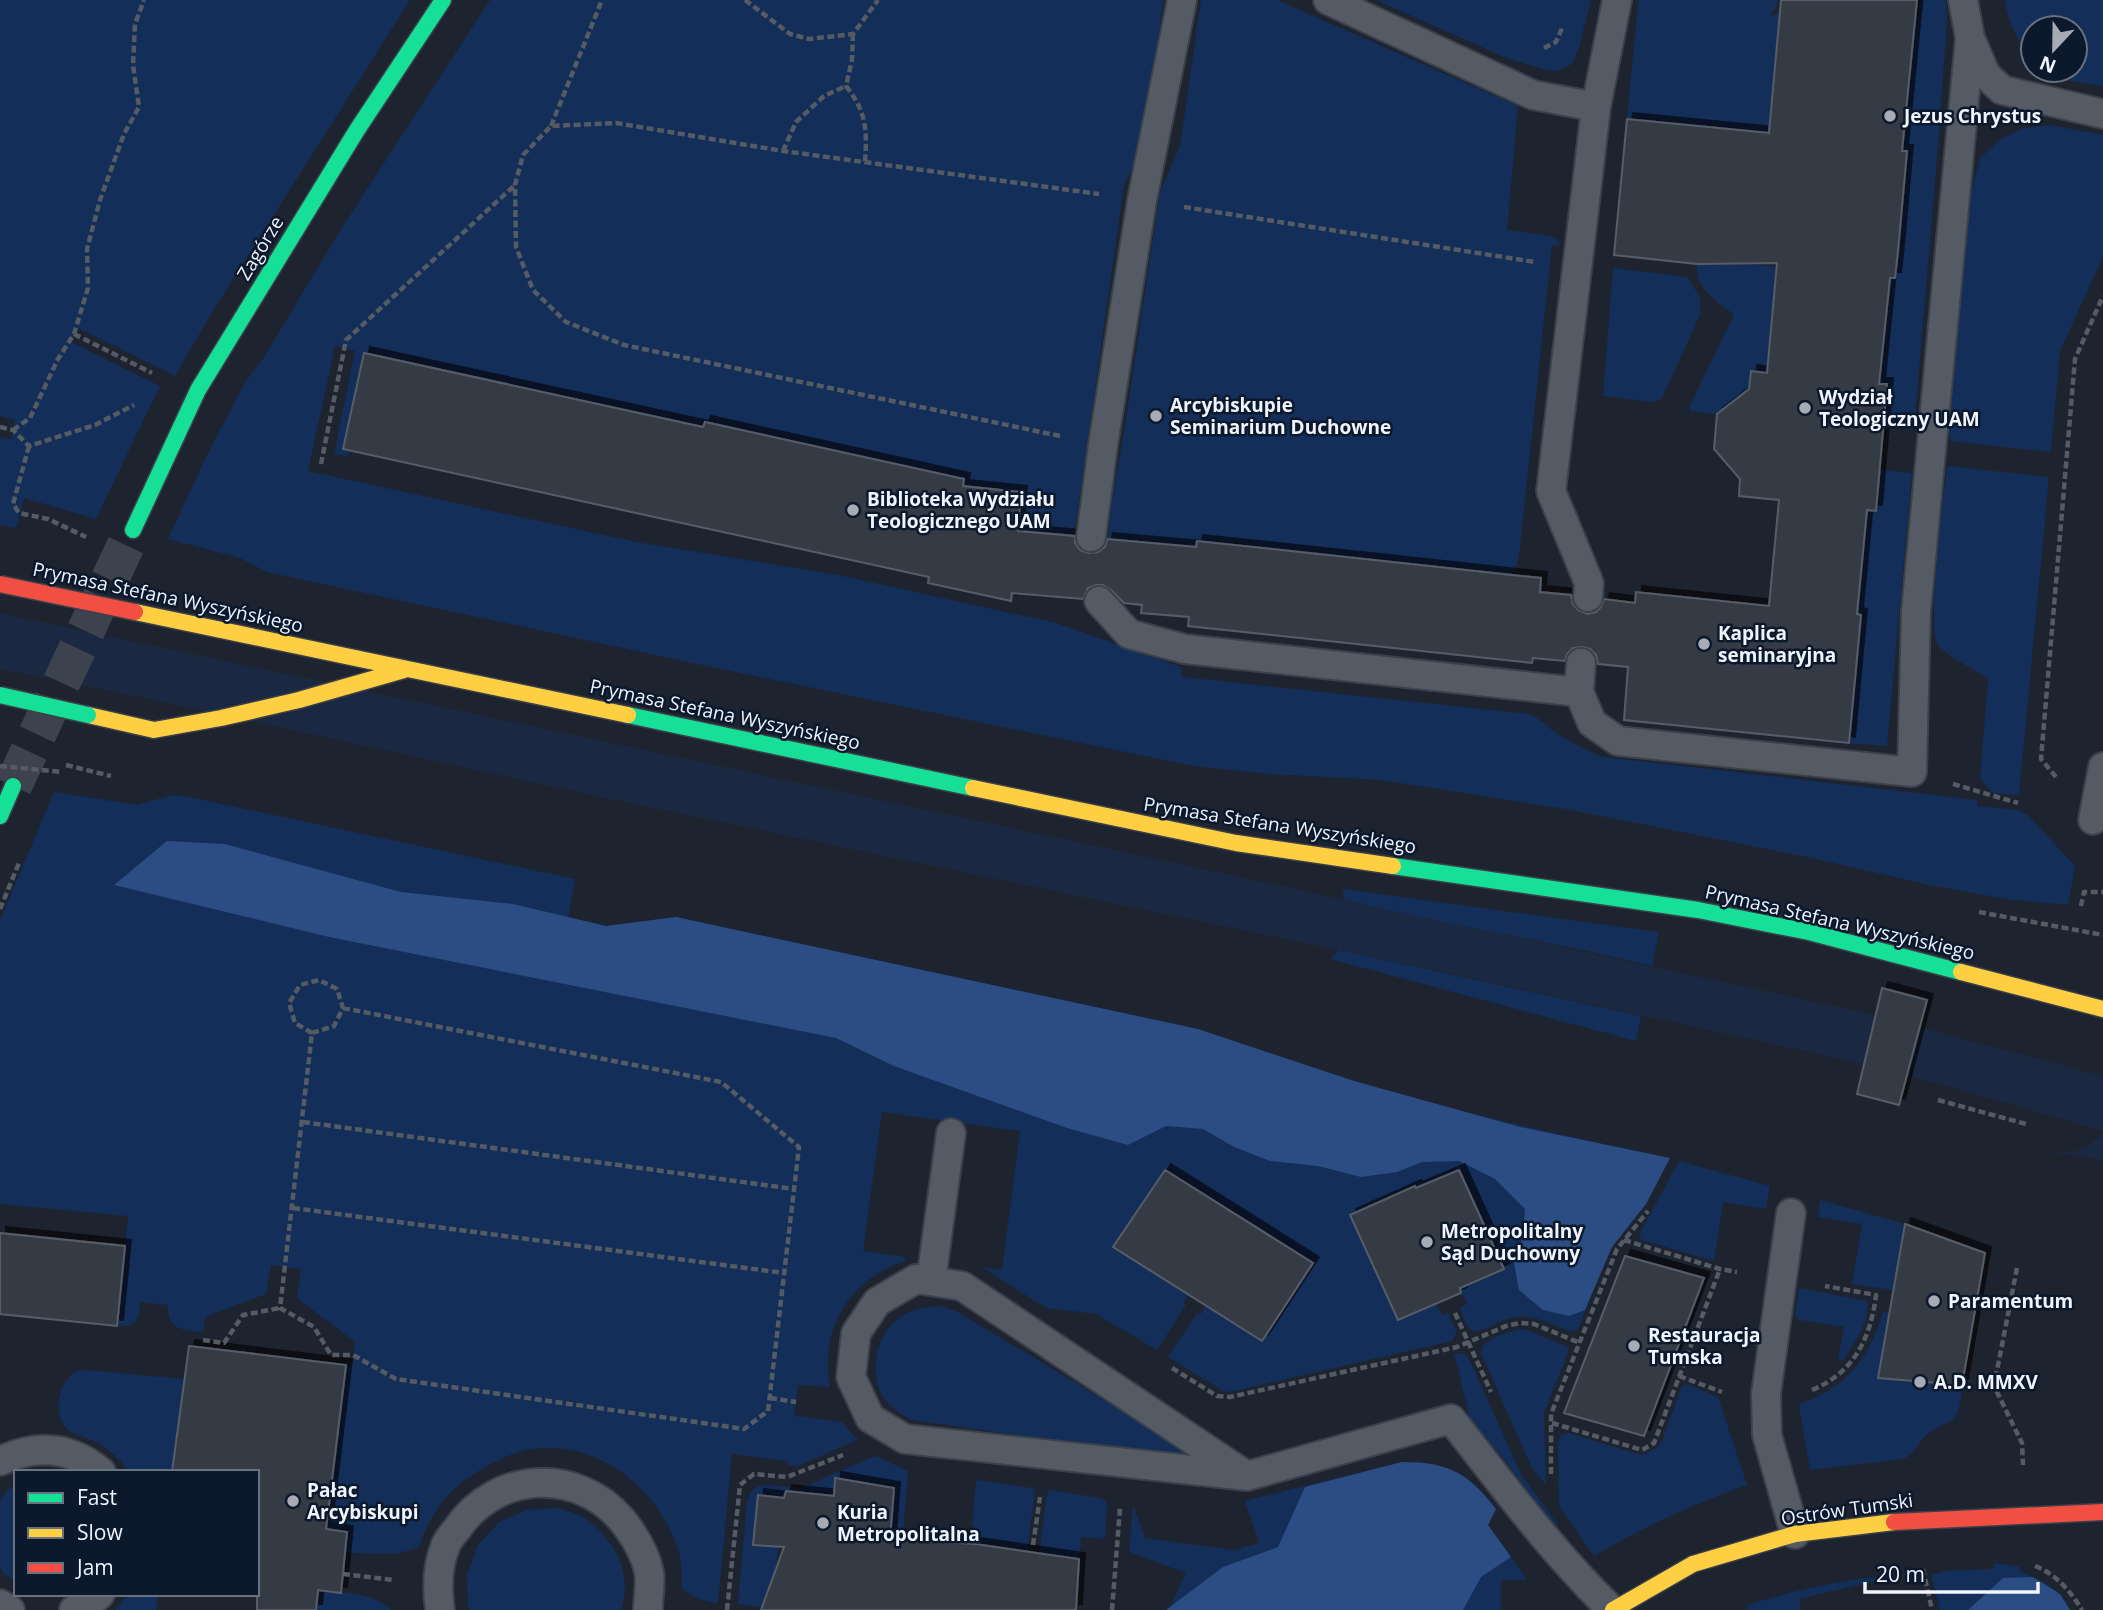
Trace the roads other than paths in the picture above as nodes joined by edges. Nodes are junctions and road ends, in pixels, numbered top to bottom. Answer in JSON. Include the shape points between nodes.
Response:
{"nodes":[{"id":1,"x":443,"y":0,"type":"edge"},
{"id":2,"x":1182,"y":0,"type":"edge"},
{"id":3,"x":1328,"y":0,"type":"edge"},
{"id":4,"x":1616,"y":0,"type":"edge"},
{"id":5,"x":1963,"y":0,"type":"edge"},
{"id":6,"x":1970,"y":38,"type":"junction"},
{"id":7,"x":1596,"y":107,"type":"junction"},
{"id":8,"x":2103,"y":114,"type":"edge"},
{"id":9,"x":133,"y":530,"type":"tunnel mouth"},
{"id":10,"x":1091,"y":537,"type":"dead end"},
{"id":11,"x":0,"y":584,"type":"edge"},
{"id":12,"x":1588,"y":597,"type":"dead end"},
{"id":13,"x":1099,"y":601,"type":"dead end"},
{"id":14,"x":1581,"y":663,"type":"dead end"},
{"id":15,"x":410,"y":669,"type":"junction"},
{"id":16,"x":1578,"y":692,"type":"junction"},
{"id":17,"x":0,"y":695,"type":"edge"},
{"id":18,"x":2103,"y":767,"type":"edge"},
{"id":19,"x":13,"y":786,"type":"tunnel mouth"},
{"id":20,"x":0,"y":816,"type":"edge"},
{"id":21,"x":2093,"y":820,"type":"road end"},
{"id":22,"x":2103,"y":1009,"type":"edge"},
{"id":23,"x":951,"y":1133,"type":"dead end"},
{"id":24,"x":1791,"y":1213,"type":"dead end"},
{"id":25,"x":931,"y":1281,"type":"junction"},
{"id":26,"x":0,"y":1461,"type":"edge"},
{"id":27,"x":98,"y":1470,"type":"edge"},
{"id":28,"x":1247,"y":1476,"type":"junction"},
{"id":29,"x":2103,"y":1512,"type":"edge"},
{"id":30,"x":1795,"y":1534,"type":"junction"},
{"id":31,"x":97,"y":1596,"type":"edge"},
{"id":32,"x":438,"y":1598,"type":"edge"},
{"id":33,"x":0,"y":1604,"type":"edge"},
{"id":34,"x":10,"y":1610,"type":"edge"},
{"id":35,"x":74,"y":1610,"type":"edge"},
{"id":36,"x":648,"y":1610,"type":"edge"},
{"id":37,"x":1612,"y":1610,"type":"edge"}],
"edges":[{"from":1,"to":9,"type":"street","name":"Zagórze","via":[[357,130],[198,390]]},
{"from":2,"to":10,"type":"lane","via":[[1142,200]]},
{"from":3,"to":7,"type":"lane","via":[[1533,95]]},
{"from":4,"to":7,"type":"lane"},
{"from":5,"to":6,"type":"lane"},
{"from":6,"to":8,"type":"lane","via":[[1986,75],[2002,90]]},
{"from":6,"to":16,"type":"lane","via":[[1916,611],[1912,772],[1618,741],[1592,723]]},
{"from":7,"to":12,"type":"lane","via":[[1551,491],[1589,583]]},
{"from":11,"to":15,"type":"street","name":"Prymasa Stefana Wyszyńskiego","bridge":true},
{"from":13,"to":16,"type":"lane","via":[[1129,634],[1185,649]]},
{"from":14,"to":16,"type":"lane"},
{"from":15,"to":17,"type":"street","name":"Prymasa Stefana Wyszyńskiego","bridge":true,"via":[[286,703],[154,730]]},
{"from":15,"to":22,"type":"street","name":"Prymasa Stefana Wyszyńskiego","via":[[1236,843],[1685,908],[1809,932]]},
{"from":18,"to":21,"type":"lane"},
{"from":19,"to":20,"type":"street"},
{"from":23,"to":25,"type":"lane"},
{"from":24,"to":30,"type":"lane","via":[[1766,1394],[1767,1435]]},
{"from":25,"to":28,"type":"lane","via":[[962,1286]]},
{"from":25,"to":28,"type":"lane","via":[[916,1279],[877,1302],[856,1333],[851,1377],[870,1418],[905,1438]]},
{"from":26,"to":27,"type":"lane","via":[[26,1451],[52,1450],[78,1456]]},
{"from":28,"to":37,"type":"lane","via":[[1451,1419],[1543,1535]]},
{"from":29,"to":30,"type":"street","name":"Ostrów Tumski","via":[[1911,1520]]},
{"from":30,"to":37,"type":"street","name":"Ostrów Tumski","via":[[1693,1564]]},
{"from":31,"to":35,"type":"lane"},
{"from":32,"to":36,"type":"lane","via":[[445,1546],[467,1514],[499,1491],[537,1482],[576,1487],[610,1506],[635,1536],[649,1573]]},
{"from":33,"to":34,"type":"lane"}]}
